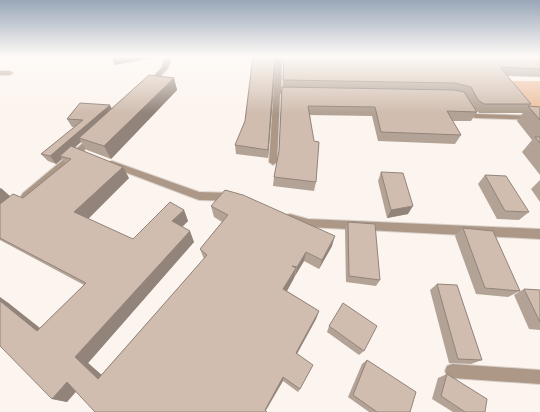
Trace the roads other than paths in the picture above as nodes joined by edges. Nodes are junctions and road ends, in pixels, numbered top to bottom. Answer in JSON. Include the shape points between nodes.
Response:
{"nodes":[{"id":1,"x":158,"y":75,"type":"edge"},
{"id":2,"x":278,"y":75,"type":"edge"},
{"id":3,"x":144,"y":89,"type":"edge"},
{"id":4,"x":277,"y":92,"type":"junction"},
{"id":5,"x":301,"y":92,"type":"edge"},
{"id":6,"x":462,"y":99,"type":"edge"},
{"id":7,"x":540,"y":118,"type":"edge"},
{"id":8,"x":100,"y":132,"type":"edge"},
{"id":9,"x":99,"y":160,"type":"edge"},
{"id":10,"x":273,"y":162,"type":"dead end"},
{"id":11,"x":244,"y":200,"type":"edge"},
{"id":12,"x":18,"y":203,"type":"edge"},
{"id":13,"x":281,"y":214,"type":"edge"},
{"id":14,"x":540,"y":234,"type":"edge"},
{"id":15,"x":452,"y":371,"type":"dead end"},
{"id":16,"x":540,"y":377,"type":"edge"}],
"edges":[{"from":1,"to":3,"type":"street"},
{"from":2,"to":4,"type":"street"},
{"from":4,"to":5,"type":"street"},
{"from":4,"to":10,"type":"street"},
{"from":6,"to":7,"type":"street","via":[[476,116]]},
{"from":8,"to":12,"type":"street","via":[[82,153]]},
{"from":9,"to":11,"type":"street","via":[[199,196],[231,196]]},
{"from":13,"to":14,"type":"street","via":[[308,223]]},
{"from":15,"to":16,"type":"street"}]}
